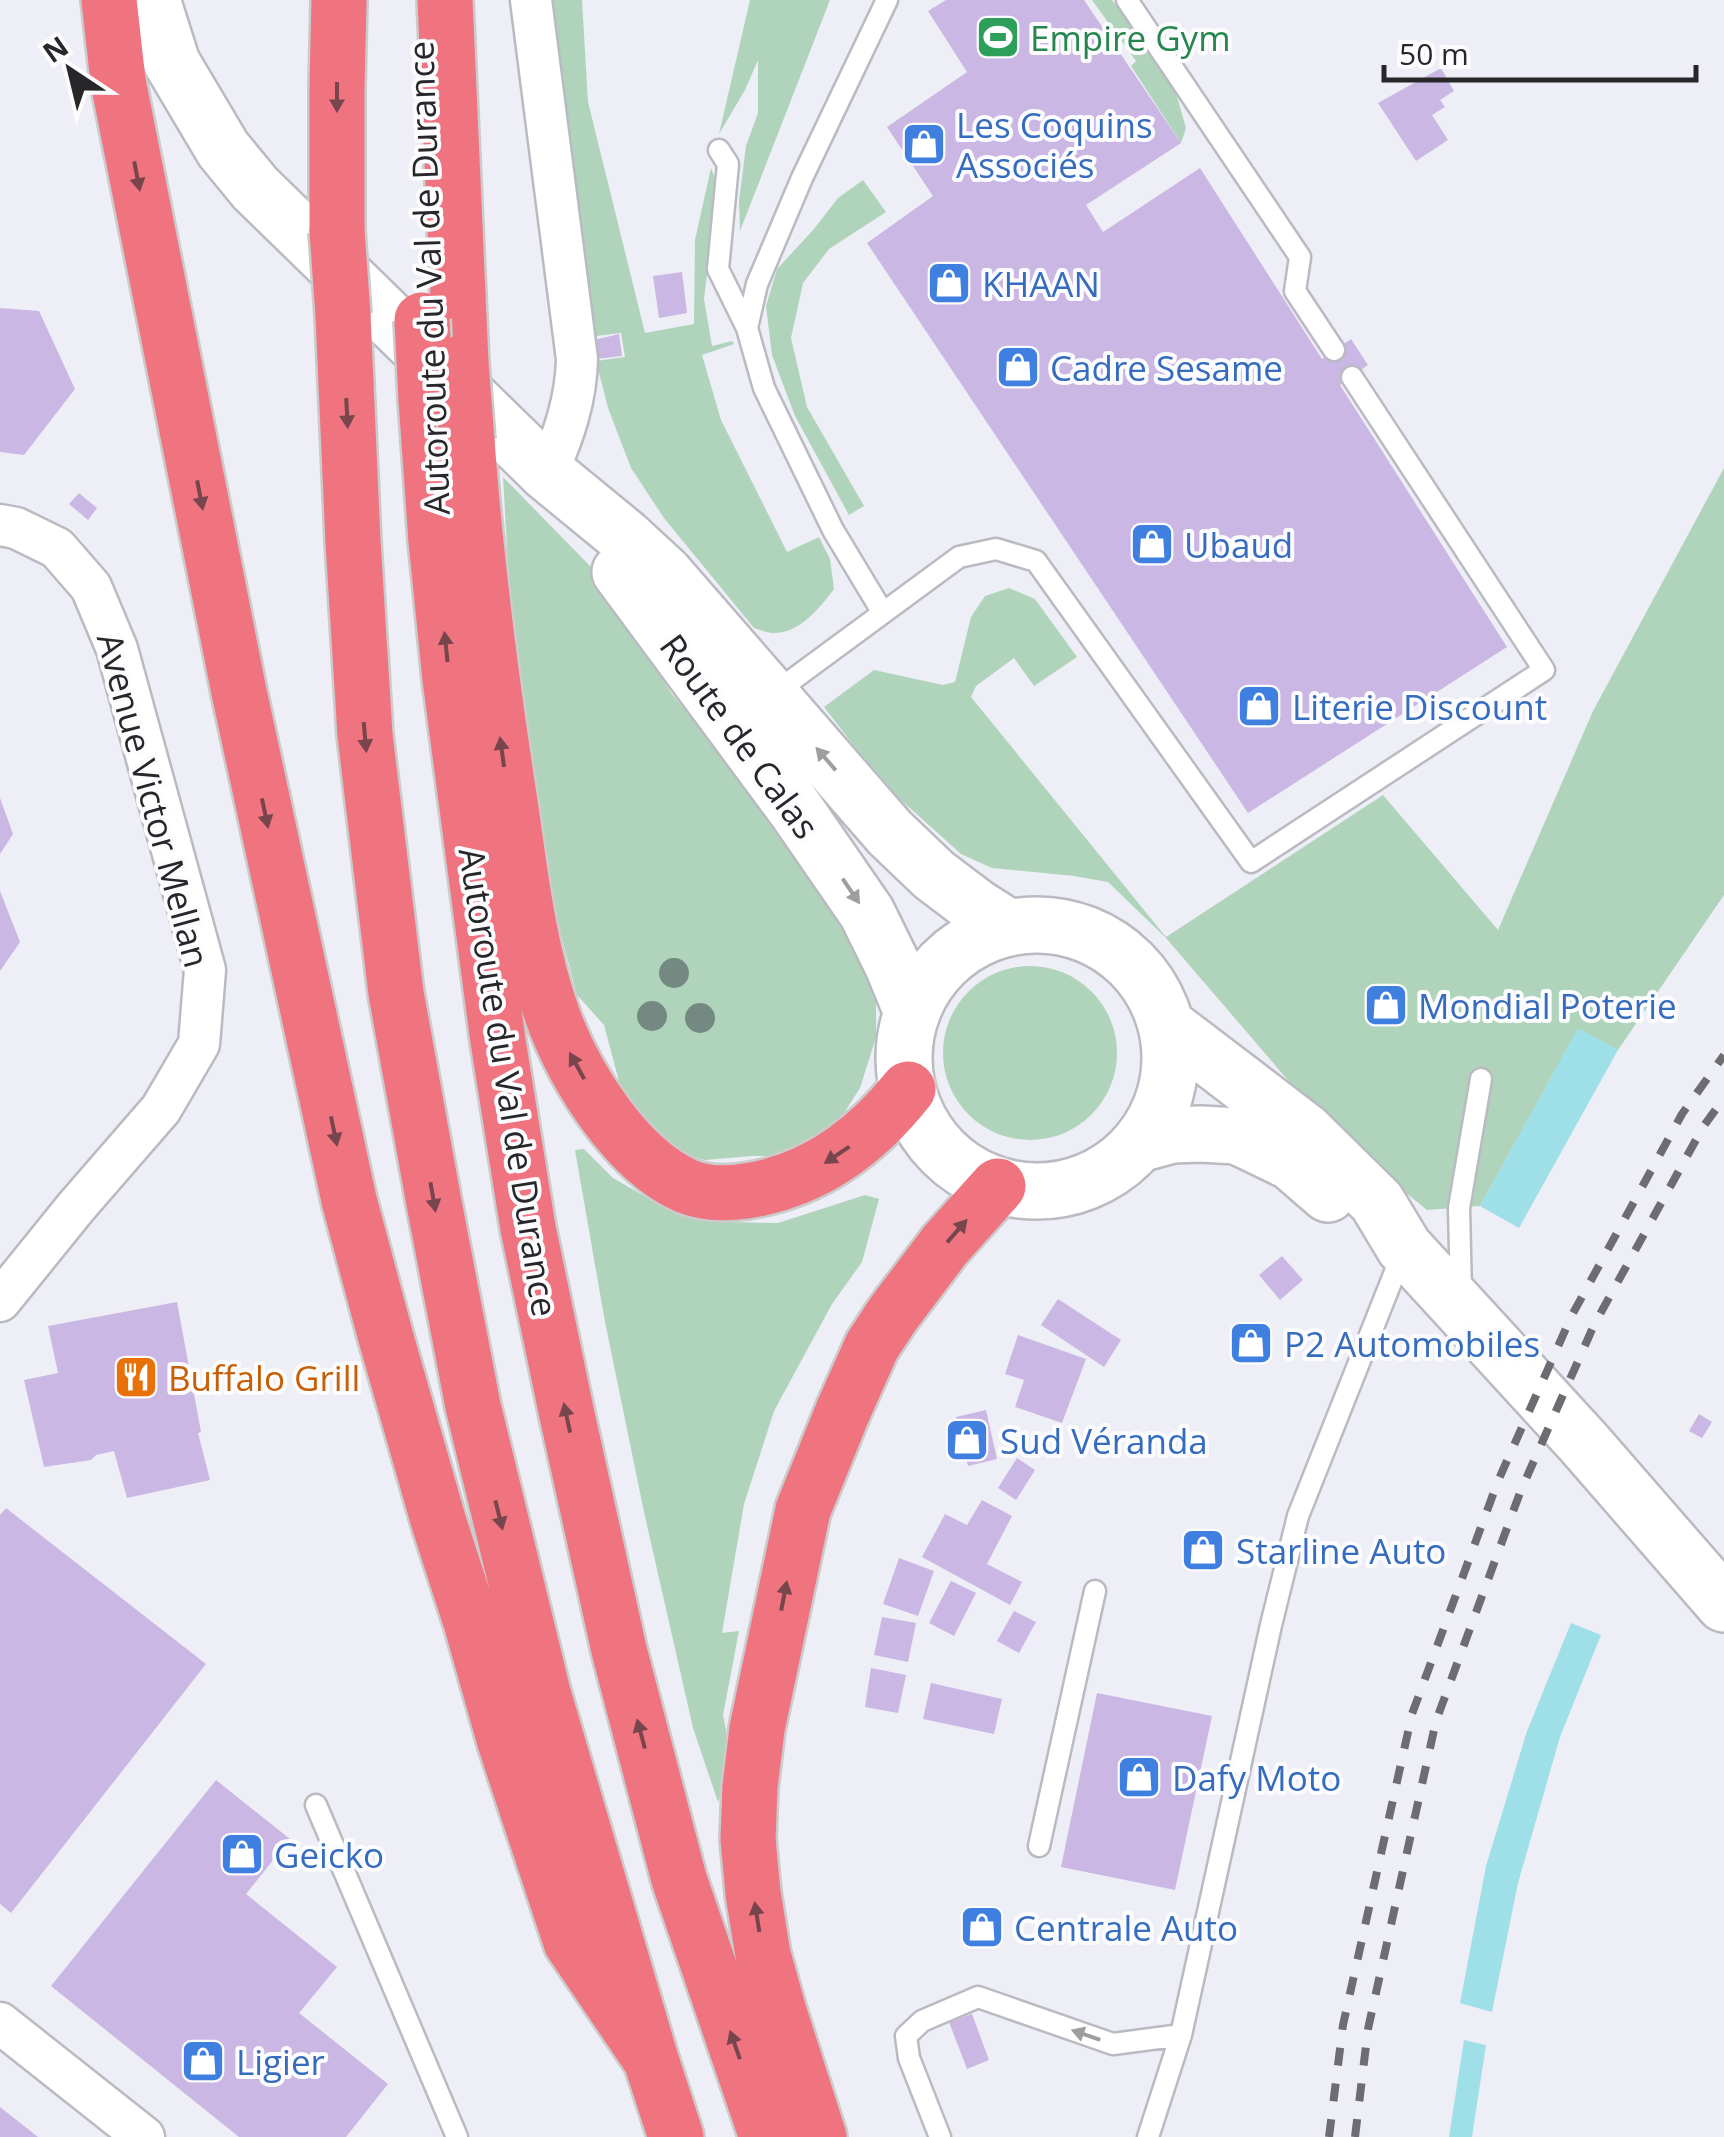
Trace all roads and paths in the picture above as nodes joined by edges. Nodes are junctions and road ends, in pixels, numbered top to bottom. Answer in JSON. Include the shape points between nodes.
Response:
{"nodes":[{"id":1,"x":84,"y":0,"type":"edge"},
{"id":2,"x":110,"y":0,"type":"edge"},
{"id":3,"x":152,"y":0,"type":"edge"},
{"id":4,"x":340,"y":0,"type":"edge"},
{"id":5,"x":421,"y":0,"type":"edge"},
{"id":6,"x":445,"y":0,"type":"edge"},
{"id":7,"x":531,"y":0,"type":"edge"},
{"id":8,"x":886,"y":0,"type":"edge"},
{"id":9,"x":1127,"y":0,"type":"edge"},
{"id":10,"x":118,"y":81,"type":"junction"},
{"id":11,"x":719,"y":150,"type":"dead end"},
{"id":12,"x":746,"y":328,"type":"junction"},
{"id":13,"x":1334,"y":350,"type":"dead end"},
{"id":14,"x":1352,"y":377,"type":"dead end"},
{"id":15,"x":444,"y":381,"type":"junction"},
{"id":16,"x":546,"y":473,"type":"junction"},
{"id":17,"x":0,"y":525,"type":"edge"},
{"id":18,"x":882,"y":612,"type":"junction"},
{"id":19,"x":771,"y":696,"type":"junction"},
{"id":20,"x":1010,"y":928,"type":"junction"},
{"id":21,"x":912,"y":1012,"type":"junction"},
{"id":22,"x":1166,"y":1026,"type":"junction"},
{"id":23,"x":1481,"y":1078,"type":"dead end"},
{"id":24,"x":908,"y":1089,"type":"junction"},
{"id":25,"x":1138,"y":1144,"type":"junction"},
{"id":26,"x":998,"y":1186,"type":"junction"},
{"id":27,"x":1404,"y":1247,"type":"junction"},
{"id":28,"x":0,"y":1301,"type":"edge"},
{"id":29,"x":1462,"y":1310,"type":"junction"},
{"id":30,"x":1094,"y":1592,"type":"dead end"},
{"id":31,"x":1724,"y":1604,"type":"edge"},
{"id":32,"x":316,"y":1805,"type":"dead end"},
{"id":33,"x":1039,"y":1846,"type":"dead end"},
{"id":34,"x":0,"y":2024,"type":"edge"},
{"id":35,"x":1181,"y":2035,"type":"junction"},
{"id":36,"x":651,"y":2060,"type":"junction"},
{"id":37,"x":144,"y":2137,"type":"edge"},
{"id":38,"x":456,"y":2137,"type":"edge"},
{"id":39,"x":676,"y":2137,"type":"edge"},
{"id":40,"x":767,"y":2137,"type":"edge"},
{"id":41,"x":819,"y":2137,"type":"edge"},
{"id":42,"x":940,"y":2137,"type":"edge"},
{"id":43,"x":1148,"y":2137,"type":"edge"}],
"edges":[{"from":1,"to":10,"type":"highway"},
{"from":2,"to":10,"type":"highway"},
{"from":3,"to":16,"type":"main road","name":"Route de Calas","via":[[172,63],[241,173]]},
{"from":4,"to":36,"type":"highway","one_way":true,"bridge":true,"via":[[337,232],[352,542],[365,734],[399,1012],[472,1406],[542,1694]]},
{"from":5,"to":15,"type":"highway","name":"Autoroute du Val de Durance","bridge":true,"via":[[422,320]]},
{"from":6,"to":15,"type":"highway"},
{"from":7,"to":16,"type":"street","via":[[577,358],[571,412]]},
{"from":8,"to":12,"type":"lane","via":[[802,178],[757,284]]},
{"from":9,"to":13,"type":"lane","via":[[1300,257],[1295,292]]},
{"from":10,"to":36,"type":"highway","one_way":true,"via":[[239,692],[349,1200],[386,1338],[571,1942]]},
{"from":11,"to":12,"type":"lane","via":[[728,164],[718,269]]},
{"from":12,"to":18,"type":"lane","via":[[764,388],[833,530]]},
{"from":14,"to":18,"type":"lane","via":[[1544,670],[1251,862],[1036,561],[996,549],[959,557]]},
{"from":24,"to":15,"type":"highway","one_way":true,"bridge":true,"via":[[865,1137],[820,1167],[733,1193],[703,1191],[661,1172],[615,1126],[573,1060],[539,972],[484,630],[467,441]]},
{"from":40,"to":15,"type":"highway","name":"Autoroute du Val de Durance","one_way":true,"via":[[679,1879],[615,1632],[528,1228],[436,541]]},
{"from":16,"to":19,"type":"main road","name":"Route de Calas","via":[[665,574]]},
{"from":16,"to":21,"type":"main road","name":"Route de Calas","one_way":true,"via":[[867,913]]},
{"from":17,"to":28,"type":"street","name":"Avenue Victor Mellan","via":[[57,548],[91,588],[117,649],[206,970],[199,1044],[161,1109]]},
{"from":18,"to":19,"type":"lane"},
{"from":20,"to":19,"type":"main road","name":"Route de Calas","one_way":true,"via":[[934,875],[890,833]]},
{"from":20,"to":21,"type":"main road","via":[[950,959]]},
{"from":20,"to":22,"type":"main road","via":[[1070,930],[1108,946],[1150,988]]},
{"from":21,"to":24,"type":"main road","via":[[904,1050]]},
{"from":22,"to":25,"type":"main road","via":[[1167,1086]]},
{"from":22,"to":27,"type":"main road","via":[[1305,1131],[1378,1202]]},
{"from":23,"to":29,"type":"lane","via":[[1459,1208]]},
{"from":24,"to":26,"type":"main road","via":[[933,1142],[962,1168]]},
{"from":25,"to":26,"type":"main road","via":[[1089,1181],[1060,1190]]},
{"from":25,"to":27,"type":"main road","via":[[1172,1136],[1237,1136],[1291,1162]]},
{"from":41,"to":26,"type":"highway","one_way":true,"via":[[778,2012],[753,1893],[749,1822],[757,1729],[803,1510],[842,1411],[893,1314]]},
{"from":27,"to":29,"type":"main road"},
{"from":27,"to":35,"type":"lane","via":[[1298,1516]]},
{"from":29,"to":31,"type":"main road"},
{"from":30,"to":33,"type":"lane"},
{"from":32,"to":38,"type":"lane"},
{"from":34,"to":37,"type":"street"},
{"from":35,"to":42,"type":"lane","one_way":true,"via":[[1113,2044],[978,1997],[906,2036]]},
{"from":35,"to":43,"type":"lane"},
{"from":36,"to":39,"type":"highway"}]}
